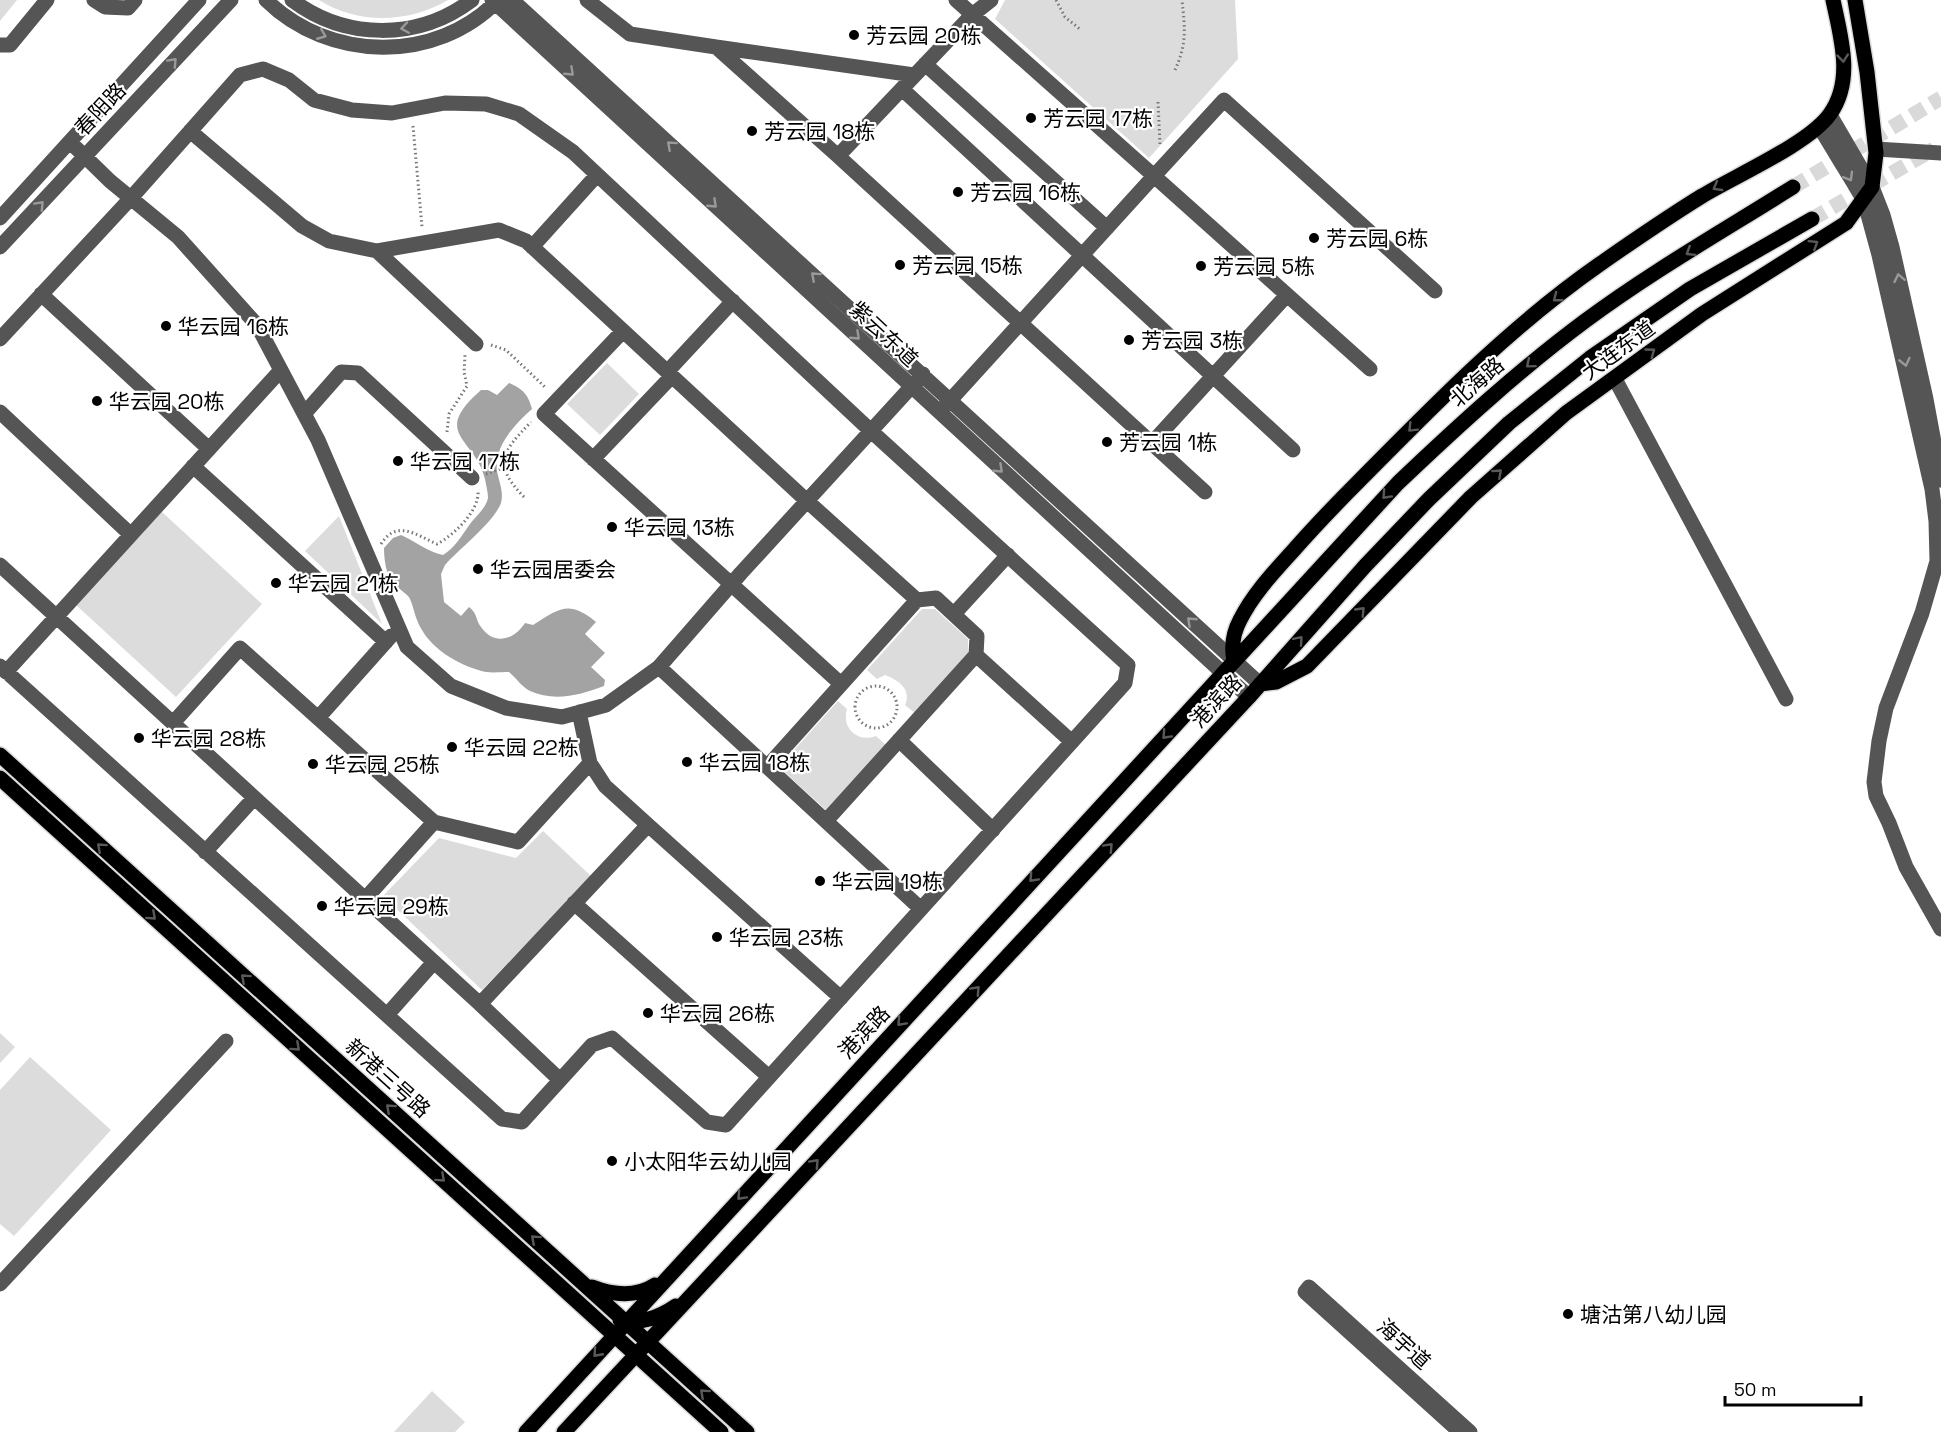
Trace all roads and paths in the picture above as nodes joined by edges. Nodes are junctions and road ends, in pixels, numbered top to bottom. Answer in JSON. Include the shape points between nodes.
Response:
{"nodes":[{"id":1,"x":47,"y":0,"type":"edge"},
{"id":2,"x":94,"y":0,"type":"edge"},
{"id":3,"x":135,"y":0,"type":"edge"},
{"id":4,"x":199,"y":0,"type":"edge"},
{"id":5,"x":231,"y":0,"type":"edge"},
{"id":6,"x":291,"y":0,"type":"edge"},
{"id":7,"x":512,"y":0,"type":"edge"},
{"id":8,"x":587,"y":0,"type":"edge"},
{"id":9,"x":956,"y":0,"type":"edge"},
{"id":10,"x":991,"y":0,"type":"edge"},
{"id":11,"x":1056,"y":0,"type":"edge"},
{"id":12,"x":1182,"y":0,"type":"edge"},
{"id":13,"x":1833,"y":0,"type":"edge"},
{"id":14,"x":1855,"y":0,"type":"edge"},
{"id":15,"x":494,"y":1,"type":"edge"},
{"id":16,"x":269,"y":2,"type":"edge"},
{"id":17,"x":466,"y":4,"type":"edge"},
{"id":18,"x":972,"y":15,"type":"junction"},
{"id":19,"x":464,"y":26,"type":"junction"},
{"id":20,"x":530,"y":26,"type":"junction"},
{"id":21,"x":1081,"y":30,"type":"dead end"},
{"id":22,"x":0,"y":45,"type":"edge"},
{"id":23,"x":716,"y":47,"type":"junction"},
{"id":24,"x":925,"y":64,"type":"junction"},
{"id":25,"x":1175,"y":70,"type":"dead end"},
{"id":26,"x":914,"y":75,"type":"junction"},
{"id":27,"x":902,"y":89,"type":"junction"},
{"id":28,"x":1158,"y":102,"type":"dead end"},
{"id":29,"x":411,"y":110,"type":"junction"},
{"id":30,"x":1824,"y":121,"type":"junction"},
{"id":31,"x":190,"y":131,"type":"junction"},
{"id":32,"x":70,"y":142,"type":"junction"},
{"id":33,"x":1160,"y":145,"type":"dead end"},
{"id":34,"x":1876,"y":149,"type":"junction"},
{"id":35,"x":1941,"y":153,"type":"edge"},
{"id":36,"x":86,"y":156,"type":"junction"},
{"id":37,"x":838,"y":156,"type":"junction"},
{"id":38,"x":597,"y":175,"type":"junction"},
{"id":39,"x":1154,"y":176,"type":"junction"},
{"id":40,"x":1793,"y":187,"type":"tunnel mouth"},
{"id":41,"x":1868,"y":194,"type":"junction"},
{"id":42,"x":131,"y":198,"type":"junction"},
{"id":43,"x":0,"y":218,"type":"edge"},
{"id":44,"x":1812,"y":219,"type":"tunnel mouth"},
{"id":45,"x":1107,"y":228,"type":"junction"},
{"id":46,"x":3,"y":238,"type":"edge"},
{"id":47,"x":423,"y":242,"type":"junction"},
{"id":48,"x":532,"y":247,"type":"junction"},
{"id":49,"x":377,"y":251,"type":"junction"},
{"id":50,"x":1082,"y":254,"type":"junction"},
{"id":51,"x":1435,"y":291,"type":"dead end"},
{"id":52,"x":41,"y":294,"type":"junction"},
{"id":53,"x":1287,"y":295,"type":"junction"},
{"id":54,"x":733,"y":301,"type":"junction"},
{"id":55,"x":1019,"y":324,"type":"junction"},
{"id":56,"x":623,"y":331,"type":"junction"},
{"id":57,"x":0,"y":339,"type":"edge"},
{"id":58,"x":476,"y":344,"type":"junction"},
{"id":59,"x":1370,"y":369,"type":"dead end"},
{"id":60,"x":280,"y":370,"type":"junction"},
{"id":61,"x":669,"y":374,"type":"junction"},
{"id":62,"x":922,"y":374,"type":"junction"},
{"id":63,"x":1213,"y":376,"type":"junction"},
{"id":64,"x":1615,"y":378,"type":"junction"},
{"id":65,"x":911,"y":387,"type":"junction"},
{"id":66,"x":558,"y":399,"type":"junction"},
{"id":67,"x":950,"y":400,"type":"junction"},
{"id":68,"x":0,"y":412,"type":"edge"},
{"id":69,"x":938,"y":413,"type":"junction"},
{"id":70,"x":304,"y":414,"type":"junction"},
{"id":71,"x":544,"y":414,"type":"junction"},
{"id":72,"x":871,"y":431,"type":"junction"},
{"id":73,"x":448,"y":440,"type":"dead end"},
{"id":74,"x":1151,"y":444,"type":"junction"},
{"id":75,"x":209,"y":448,"type":"junction"},
{"id":76,"x":1293,"y":450,"type":"dead end"},
{"id":77,"x":593,"y":459,"type":"junction"},
{"id":78,"x":193,"y":466,"type":"junction"},
{"id":79,"x":472,"y":478,"type":"joint"},
{"id":80,"x":1941,"y":480,"type":"edge"},
{"id":81,"x":1204,"y":492,"type":"dead end"},
{"id":82,"x":524,"y":497,"type":"dead end"},
{"id":83,"x":807,"y":501,"type":"junction"},
{"id":84,"x":130,"y":534,"type":"junction"},
{"id":85,"x":378,"y":549,"type":"dead end"},
{"id":86,"x":1008,"y":555,"type":"junction"},
{"id":87,"x":0,"y":565,"type":"edge"},
{"id":88,"x":1941,"y":580,"type":"edge"},
{"id":89,"x":731,"y":584,"type":"junction"},
{"id":90,"x":917,"y":600,"type":"junction"},
{"id":91,"x":954,"y":614,"type":"junction"},
{"id":92,"x":56,"y":616,"type":"junction"},
{"id":93,"x":399,"y":628,"type":"junction"},
{"id":94,"x":386,"y":642,"type":"junction"},
{"id":95,"x":976,"y":655,"type":"junction"},
{"id":96,"x":1234,"y":661,"type":"junction"},
{"id":97,"x":658,"y":667,"type":"junction"},
{"id":98,"x":3,"y":669,"type":"edge"},
{"id":99,"x":1222,"y":673,"type":"junction"},
{"id":100,"x":841,"y":684,"type":"junction"},
{"id":101,"x":1260,"y":684,"type":"junction"},
{"id":102,"x":878,"y":686,"type":"joint"},
{"id":103,"x":1249,"y":697,"type":"junction"},
{"id":104,"x":1786,"y":699,"type":"dead end"},
{"id":105,"x":579,"y":712,"type":"junction"},
{"id":106,"x":318,"y":718,"type":"junction"},
{"id":107,"x":173,"y":723,"type":"junction"},
{"id":108,"x":899,"y":740,"type":"junction"},
{"id":109,"x":1072,"y":742,"type":"junction"},
{"id":110,"x":0,"y":755,"type":"edge"},
{"id":111,"x":590,"y":763,"type":"junction"},
{"id":112,"x":767,"y":767,"type":"junction"},
{"id":113,"x":0,"y":778,"type":"edge"},
{"id":114,"x":254,"y":798,"type":"junction"},
{"id":115,"x":826,"y":821,"type":"junction"},
{"id":116,"x":434,"y":822,"type":"junction"},
{"id":117,"x":1889,"y":823,"type":"junction"},
{"id":118,"x":648,"y":825,"type":"junction"},
{"id":119,"x":993,"y":830,"type":"junction"},
{"id":120,"x":206,"y":852,"type":"junction"},
{"id":121,"x":365,"y":899,"type":"junction"},
{"id":122,"x":574,"y":903,"type":"junction"},
{"id":123,"x":921,"y":909,"type":"junction"},
{"id":124,"x":1941,"y":929,"type":"edge"},
{"id":125,"x":434,"y":962,"type":"junction"},
{"id":126,"x":841,"y":998,"type":"junction"},
{"id":127,"x":480,"y":1004,"type":"junction"},
{"id":128,"x":387,"y":1015,"type":"junction"},
{"id":129,"x":226,"y":1041,"type":"dead end"},
{"id":130,"x":769,"y":1077,"type":"junction"},
{"id":131,"x":560,"y":1080,"type":"junction"},
{"id":132,"x":578,"y":1279,"type":"junction"},
{"id":133,"x":665,"y":1279,"type":"junction"},
{"id":134,"x":0,"y":1284,"type":"edge"},
{"id":135,"x":566,"y":1292,"type":"junction"},
{"id":136,"x":689,"y":1298,"type":"junction"},
{"id":137,"x":626,"y":1322,"type":"junction"},
{"id":138,"x":614,"y":1335,"type":"junction"},
{"id":139,"x":648,"y":1342,"type":"junction"},
{"id":140,"x":636,"y":1356,"type":"junction"},
{"id":141,"x":526,"y":1432,"type":"edge"},
{"id":142,"x":564,"y":1432,"type":"edge"},
{"id":143,"x":721,"y":1432,"type":"edge"},
{"id":144,"x":747,"y":1432,"type":"edge"},
{"id":145,"x":1460,"y":1432,"type":"edge"},
{"id":146,"x":1470,"y":1432,"type":"edge"}],
"edges":[{"from":1,"to":22,"type":"street","via":[[10,45]]},
{"from":2,"to":3,"type":"street","via":[[105,7],[128,8]]},
{"from":4,"to":32,"type":"street","name":"春阳路"},
{"from":36,"to":5,"type":"street","name":"春阳路","one_way":true},
{"from":17,"to":6,"type":"street","one_way":true,"via":[[428,23],[373,31],[326,21]]},
{"from":7,"to":20,"type":"street","name":"紫云东道"},
{"from":8,"to":23,"type":"street","via":[[630,34]]},
{"from":9,"to":18,"type":"street"},
{"from":10,"to":18,"type":"street"},
{"from":11,"to":21,"type":"path","via":[[1065,17]]},
{"from":12,"to":25,"type":"path","via":[[1184,43]]},
{"from":13,"to":30,"type":"main road","one_way":true,"via":[[1845,76],[1838,99]]},
{"from":14,"to":34,"type":"main road"},
{"from":15,"to":17,"type":"street"},
{"from":15,"to":19,"type":"street"},
{"from":15,"to":20,"type":"street","name":"紫云东道"},
{"from":16,"to":19,"type":"street","one_way":true,"via":[[312,31],[359,47],[419,43]]},
{"from":18,"to":24,"type":"street"},
{"from":18,"to":39,"type":"street"},
{"from":19,"to":20,"type":"street","via":[[496,18]]},
{"from":62,"to":20,"type":"street","name":"紫云东道","one_way":true},
{"from":20,"to":65,"type":"street","name":"紫云东道","one_way":true},
{"from":23,"to":26,"type":"street"},
{"from":23,"to":37,"type":"street"},
{"from":24,"to":26,"type":"street"},
{"from":24,"to":45,"type":"street"},
{"from":26,"to":27,"type":"street"},
{"from":27,"to":37,"type":"street"},
{"from":27,"to":50,"type":"street"},
{"from":28,"to":33,"type":"path"},
{"from":29,"to":31,"type":"street","via":[[352,110],[314,100],[289,80],[264,69],[240,75]]},
{"from":29,"to":38,"type":"street","via":[[445,103],[486,104],[519,114],[573,152]]},
{"from":29,"to":47,"type":"path"},
{"from":30,"to":41,"type":"street"},
{"from":30,"to":96,"type":"main road","one_way":true,"via":[[1598,265],[1504,339],[1329,512],[1256,594],[1233,637]]},
{"from":31,"to":42,"type":"street"},
{"from":31,"to":49,"type":"street","via":[[302,226],[329,241]]},
{"from":32,"to":36,"type":"street"},
{"from":32,"to":43,"type":"street","name":"春阳路"},
{"from":34,"to":35,"type":"street"},
{"from":34,"to":41,"type":"main road"},
{"from":36,"to":42,"type":"street"},
{"from":46,"to":36,"type":"street","name":"春阳路","one_way":true},
{"from":37,"to":55,"type":"street"},
{"from":38,"to":48,"type":"street"},
{"from":38,"to":54,"type":"street"},
{"from":39,"to":45,"type":"street"},
{"from":39,"to":51,"type":"street","via":[[1224,100]]},
{"from":39,"to":53,"type":"street"},
{"from":40,"to":96,"type":"main road","name":"北海路","one_way":true,"via":[[1587,320],[1488,399],[1398,483]]},
{"from":64,"to":41,"type":"main road","name":"大连东道","one_way":true,"via":[[1702,314],[1846,223]]},
{"from":80,"to":41,"type":"street","one_way":true,"via":[[1892,248]]},
{"from":41,"to":117,"type":"street","one_way":true,"via":[[1932,489],[1937,539],[1930,588],[1892,687],[1879,741],[1875,796]]},
{"from":42,"to":52,"type":"street"},
{"from":42,"to":60,"type":"street","via":[[178,237],[257,325]]},
{"from":101,"to":44,"type":"main road","one_way":true,"via":[[1429,499],[1536,400],[1682,294]]},
{"from":45,"to":50,"type":"street"},
{"from":47,"to":48,"type":"street","via":[[499,230]]},
{"from":47,"to":49,"type":"street"},
{"from":48,"to":56,"type":"street"},
{"from":49,"to":58,"type":"street"},
{"from":50,"to":55,"type":"street"},
{"from":50,"to":63,"type":"street"},
{"from":52,"to":57,"type":"street"},
{"from":52,"to":75,"type":"street"},
{"from":53,"to":59,"type":"street"},
{"from":53,"to":63,"type":"street"},
{"from":54,"to":61,"type":"street"},
{"from":54,"to":72,"type":"street"},
{"from":55,"to":67,"type":"street"},
{"from":55,"to":74,"type":"street"},
{"from":56,"to":61,"type":"street"},
{"from":56,"to":66,"type":"street"},
{"from":58,"to":66,"type":"path","via":[[506,350]]},
{"from":58,"to":73,"type":"path","via":[[464,356],[467,386],[449,414]]},
{"from":60,"to":70,"type":"street"},
{"from":60,"to":75,"type":"street"},
{"from":61,"to":77,"type":"street"},
{"from":61,"to":83,"type":"street"},
{"from":62,"to":65,"type":"street"},
{"from":62,"to":67,"type":"street","name":"紫云东道"},
{"from":63,"to":74,"type":"street"},
{"from":63,"to":76,"type":"street"},
{"from":101,"to":64,"type":"main road","name":"大连东道","one_way":true,"via":[[1276,682],[1307,666],[1472,497],[1566,413]]},
{"from":64,"to":104,"type":"street"},
{"from":65,"to":69,"type":"street","name":"紫云东道"},
{"from":65,"to":72,"type":"street"},
{"from":66,"to":71,"type":"street"},
{"from":67,"to":69,"type":"street"},
{"from":96,"to":67,"type":"street","name":"紫云东道","one_way":true},
{"from":68,"to":84,"type":"street"},
{"from":69,"to":99,"type":"street","name":"紫云东道","one_way":true},
{"from":70,"to":79,"type":"street","via":[[341,372],[358,373]]},
{"from":70,"to":93,"type":"street"},
{"from":71,"to":77,"type":"street"},
{"from":71,"to":82,"type":"path","via":[[537,415],[511,443],[505,457],[503,468],[510,483]]},
{"from":72,"to":83,"type":"street"},
{"from":72,"to":86,"type":"street"},
{"from":74,"to":81,"type":"street"},
{"from":75,"to":78,"type":"street"},
{"from":77,"to":89,"type":"street"},
{"from":78,"to":84,"type":"street"},
{"from":78,"to":94,"type":"street"},
{"from":79,"to":85,"type":"path","via":[[479,494],[477,503],[444,540],[437,544],[395,530]]},
{"from":83,"to":89,"type":"street"},
{"from":83,"to":90,"type":"street"},
{"from":84,"to":92,"type":"street"},
{"from":86,"to":91,"type":"street"},
{"from":86,"to":109,"type":"street","via":[[1128,665],[1125,683]]},
{"from":87,"to":92,"type":"street"},
{"from":88,"to":117,"type":"street","via":[[1933,614],[1902,688],[1887,743],[1884,789]]},
{"from":89,"to":97,"type":"street"},
{"from":89,"to":100,"type":"street"},
{"from":90,"to":91,"type":"street","via":[[936,598]]},
{"from":90,"to":100,"type":"street"},
{"from":91,"to":95,"type":"street","via":[[977,636]]},
{"from":92,"to":98,"type":"street"},
{"from":92,"to":107,"type":"street"},
{"from":93,"to":94,"type":"street"},
{"from":93,"to":105,"type":"street","via":[[407,647],[452,686],[506,708],[561,717]]},
{"from":94,"to":106,"type":"street"},
{"from":95,"to":108,"type":"street"},
{"from":95,"to":109,"type":"street"},
{"from":96,"to":99,"type":"main road","name":"港滨路"},
{"from":96,"to":101,"type":"street","name":"紫云东道"},
{"from":97,"to":105,"type":"street","via":[[606,705]]},
{"from":97,"to":112,"type":"street"},
{"from":98,"to":120,"type":"street"},
{"from":99,"to":103,"type":"street","name":"紫云东道"},
{"from":99,"to":133,"type":"main road","name":"港滨路","one_way":true},
{"from":100,"to":112,"type":"street"},
{"from":101,"to":103,"type":"main road","name":"港滨路"},
{"from":102,"to":102,"type":"path","via":[[895,697],[897,711],[891,722],[878,728],[859,720],[855,706],[865,689]]},
{"from":136,"to":103,"type":"main road","name":"港滨路","one_way":true},
{"from":105,"to":111,"type":"street"},
{"from":106,"to":107,"type":"street","via":[[240,648]]},
{"from":106,"to":116,"type":"street"},
{"from":107,"to":114,"type":"street"},
{"from":108,"to":115,"type":"street"},
{"from":108,"to":119,"type":"street"},
{"from":109,"to":119,"type":"street"},
{"from":132,"to":110,"type":"main road","name":"新港三号路","one_way":true},
{"from":111,"to":116,"type":"street","via":[[518,842]]},
{"from":111,"to":118,"type":"street","via":[[605,786]]},
{"from":112,"to":115,"type":"street"},
{"from":113,"to":135,"type":"main road","name":"新港三号路","one_way":true},
{"from":114,"to":120,"type":"street"},
{"from":114,"to":121,"type":"street"},
{"from":115,"to":123,"type":"street"},
{"from":116,"to":121,"type":"street"},
{"from":117,"to":124,"type":"street","via":[[1905,867]]},
{"from":118,"to":122,"type":"street"},
{"from":118,"to":126,"type":"street"},
{"from":119,"to":123,"type":"street"},
{"from":120,"to":128,"type":"street"},
{"from":121,"to":125,"type":"street"},
{"from":122,"to":127,"type":"street"},
{"from":122,"to":130,"type":"street"},
{"from":123,"to":126,"type":"street"},
{"from":125,"to":127,"type":"street"},
{"from":125,"to":128,"type":"street"},
{"from":126,"to":130,"type":"street"},
{"from":127,"to":131,"type":"street"},
{"from":128,"to":131,"type":"street","via":[[502,1119],[522,1122]]},
{"from":129,"to":134,"type":"street"},
{"from":130,"to":131,"type":"street","via":[[726,1125],[707,1122],[612,1038],[592,1045]]},
{"from":132,"to":133,"type":"main road","via":[[617,1294],[639,1293]]},
{"from":132,"to":137,"type":"main road","name":"新港三号路"},
{"from":133,"to":137,"type":"main road","name":"港滨路"},
{"from":135,"to":137,"type":"main road","via":[[594,1311]]},
{"from":135,"to":138,"type":"main road","name":"新港三号路"},
{"from":136,"to":137,"type":"main road","via":[[662,1315]]},
{"from":136,"to":139,"type":"main road","name":"港滨路"},
{"from":137,"to":138,"type":"main road","name":"港滨路"},
{"from":137,"to":139,"type":"main road","name":"新港三号路"},
{"from":138,"to":140,"type":"main road","name":"新港三号路"},
{"from":138,"to":141,"type":"main road","name":"港滨路","one_way":true},
{"from":139,"to":140,"type":"main road","name":"港滨路"},
{"from":144,"to":139,"type":"main road","name":"新港三号路","one_way":true},
{"from":140,"to":142,"type":"main road","name":"港滨路"},
{"from":140,"to":143,"type":"main road","name":"新港三号路"},
{"from":145,"to":146,"type":"street","name":"海宇道","via":[[1307,1290]]}]}
